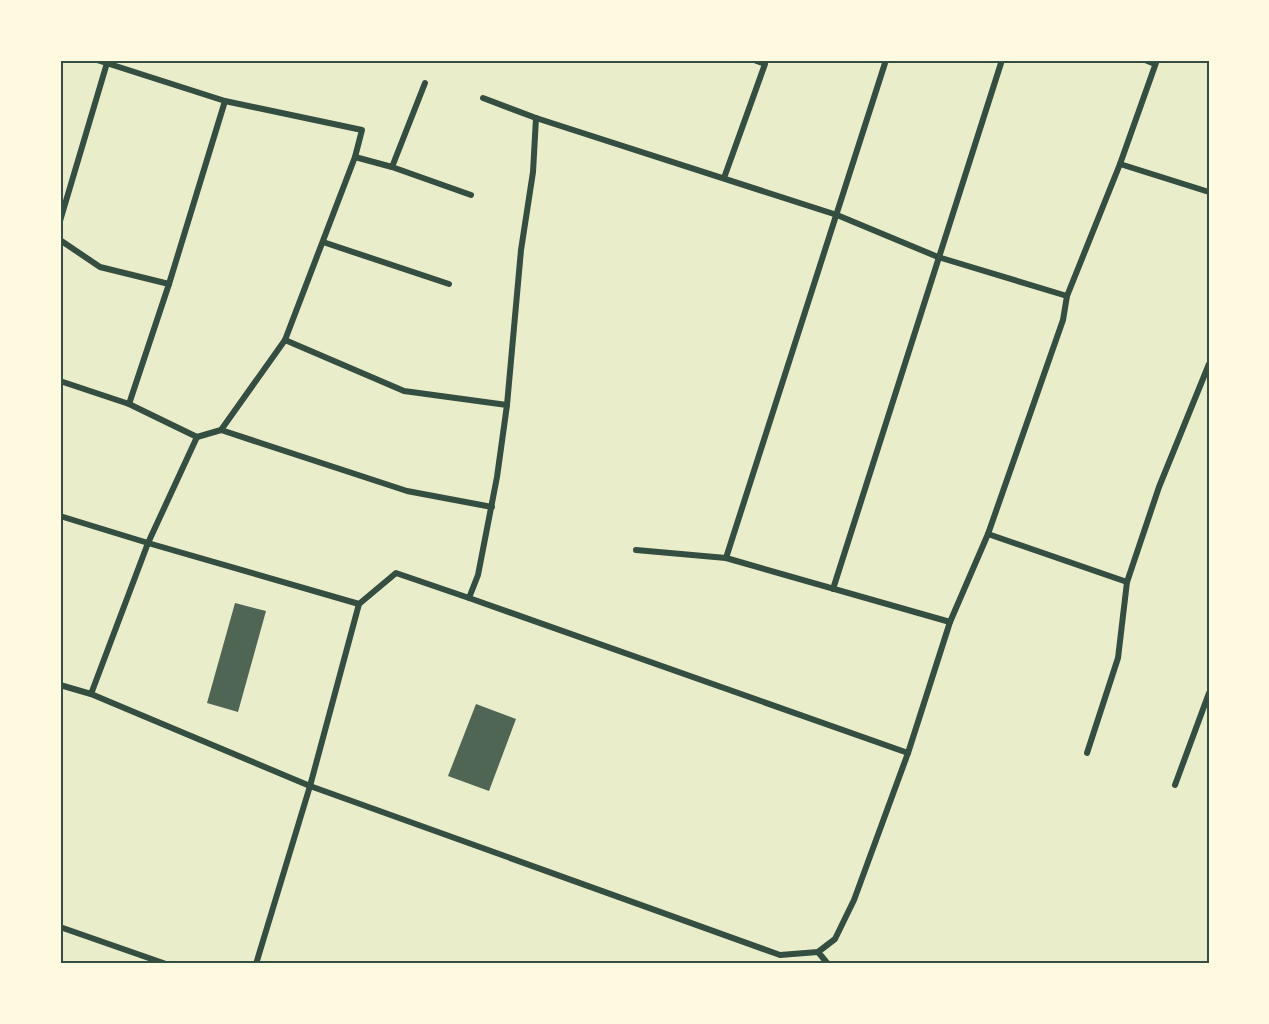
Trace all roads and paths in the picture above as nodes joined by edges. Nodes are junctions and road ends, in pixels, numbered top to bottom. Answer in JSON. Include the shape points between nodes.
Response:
{"nodes":[{"id":1,"x":97,"y":60,"type":"edge"},
{"id":2,"x":754,"y":60,"type":"edge"},
{"id":3,"x":886,"y":60,"type":"edge"},
{"id":4,"x":1002,"y":60,"type":"edge"},
{"id":5,"x":1145,"y":60,"type":"edge"},
{"id":6,"x":1156,"y":62,"type":"edge"},
{"id":7,"x":107,"y":63,"type":"junction"},
{"id":8,"x":425,"y":83,"type":"dead end"},
{"id":9,"x":483,"y":98,"type":"dead end"},
{"id":10,"x":225,"y":101,"type":"junction"},
{"id":11,"x":536,"y":118,"type":"junction"},
{"id":12,"x":355,"y":157,"type":"junction"},
{"id":13,"x":1120,"y":164,"type":"junction"},
{"id":14,"x":392,"y":167,"type":"junction"},
{"id":15,"x":724,"y":178,"type":"junction"},
{"id":16,"x":1209,"y":192,"type":"edge"},
{"id":17,"x":471,"y":195,"type":"dead end"},
{"id":18,"x":837,"y":215,"type":"junction"},
{"id":19,"x":60,"y":221,"type":"edge"},
{"id":20,"x":60,"y":240,"type":"edge"},
{"id":21,"x":323,"y":242,"type":"junction"},
{"id":22,"x":938,"y":257,"type":"junction"},
{"id":23,"x":169,"y":284,"type":"junction"},
{"id":24,"x":449,"y":284,"type":"dead end"},
{"id":25,"x":1067,"y":296,"type":"junction"},
{"id":26,"x":285,"y":340,"type":"junction"},
{"id":27,"x":1209,"y":364,"type":"edge"},
{"id":28,"x":60,"y":381,"type":"edge"},
{"id":29,"x":129,"y":404,"type":"junction"},
{"id":30,"x":507,"y":405,"type":"junction"},
{"id":31,"x":221,"y":430,"type":"junction"},
{"id":32,"x":197,"y":437,"type":"junction"},
{"id":33,"x":492,"y":507,"type":"junction"},
{"id":34,"x":60,"y":516,"type":"edge"},
{"id":35,"x":988,"y":534,"type":"junction"},
{"id":36,"x":148,"y":543,"type":"junction"},
{"id":37,"x":636,"y":550,"type":"dead end"},
{"id":38,"x":726,"y":558,"type":"junction"},
{"id":39,"x":1127,"y":582,"type":"junction"},
{"id":40,"x":832,"y":589,"type":"junction"},
{"id":41,"x":469,"y":598,"type":"junction"},
{"id":42,"x":358,"y":604,"type":"junction"},
{"id":43,"x":950,"y":622,"type":"junction"},
{"id":44,"x":60,"y":685,"type":"edge"},
{"id":45,"x":1209,"y":693,"type":"edge"},
{"id":46,"x":91,"y":694,"type":"junction"},
{"id":47,"x":908,"y":753,"type":"junction"},
{"id":48,"x":1087,"y":753,"type":"dead end"},
{"id":49,"x":1175,"y":785,"type":"dead end"},
{"id":50,"x":310,"y":786,"type":"junction"},
{"id":51,"x":60,"y":927,"type":"edge"},
{"id":52,"x":818,"y":952,"type":"junction"},
{"id":53,"x":166,"y":964,"type":"edge"},
{"id":54,"x":256,"y":964,"type":"edge"},
{"id":55,"x":828,"y":964,"type":"edge"}],
"edges":[{"from":1,"to":7,"type":"street"},
{"from":2,"to":15,"type":"street","via":[[765,64]]},
{"from":3,"to":18,"type":"street"},
{"from":4,"to":22,"type":"street"},
{"from":5,"to":6,"type":"street"},
{"from":6,"to":13,"type":"street"},
{"from":7,"to":10,"type":"street"},
{"from":7,"to":19,"type":"street"},
{"from":8,"to":14,"type":"street"},
{"from":9,"to":11,"type":"street"},
{"from":10,"to":12,"type":"street","via":[[362,130]]},
{"from":10,"to":23,"type":"street"},
{"from":11,"to":15,"type":"street"},
{"from":11,"to":30,"type":"street"},
{"from":12,"to":14,"type":"street"},
{"from":12,"to":21,"type":"street"},
{"from":13,"to":16,"type":"street"},
{"from":13,"to":25,"type":"street"},
{"from":14,"to":17,"type":"street"},
{"from":15,"to":18,"type":"street"},
{"from":18,"to":22,"type":"street"},
{"from":18,"to":38,"type":"street"},
{"from":20,"to":23,"type":"street","via":[[100,267]]},
{"from":21,"to":24,"type":"street"},
{"from":21,"to":26,"type":"street"},
{"from":22,"to":25,"type":"street"},
{"from":22,"to":40,"type":"street"},
{"from":23,"to":29,"type":"street"},
{"from":25,"to":35,"type":"street","via":[[1063,320]]},
{"from":26,"to":30,"type":"street","via":[[404,391]]},
{"from":26,"to":31,"type":"street"},
{"from":27,"to":39,"type":"street","via":[[1159,487]]},
{"from":28,"to":29,"type":"street"},
{"from":29,"to":32,"type":"street"},
{"from":30,"to":33,"type":"street"},
{"from":31,"to":32,"type":"street"},
{"from":31,"to":33,"type":"street","via":[[407,491]]},
{"from":32,"to":36,"type":"street"},
{"from":33,"to":41,"type":"street","via":[[478,576]]},
{"from":34,"to":36,"type":"street"},
{"from":35,"to":39,"type":"street"},
{"from":35,"to":43,"type":"street"},
{"from":36,"to":42,"type":"street"},
{"from":36,"to":46,"type":"street"},
{"from":37,"to":38,"type":"street"},
{"from":38,"to":40,"type":"street"},
{"from":39,"to":48,"type":"street","via":[[1118,658]]},
{"from":40,"to":43,"type":"street"},
{"from":41,"to":42,"type":"street","via":[[396,573]]},
{"from":41,"to":47,"type":"street"},
{"from":42,"to":50,"type":"street"},
{"from":43,"to":47,"type":"street"},
{"from":44,"to":46,"type":"street"},
{"from":45,"to":49,"type":"street"},
{"from":46,"to":50,"type":"street"},
{"from":47,"to":52,"type":"street","via":[[854,900],[835,939]]},
{"from":50,"to":52,"type":"street","via":[[780,955]]},
{"from":50,"to":54,"type":"street"},
{"from":51,"to":53,"type":"street"},
{"from":52,"to":55,"type":"street"}]}
